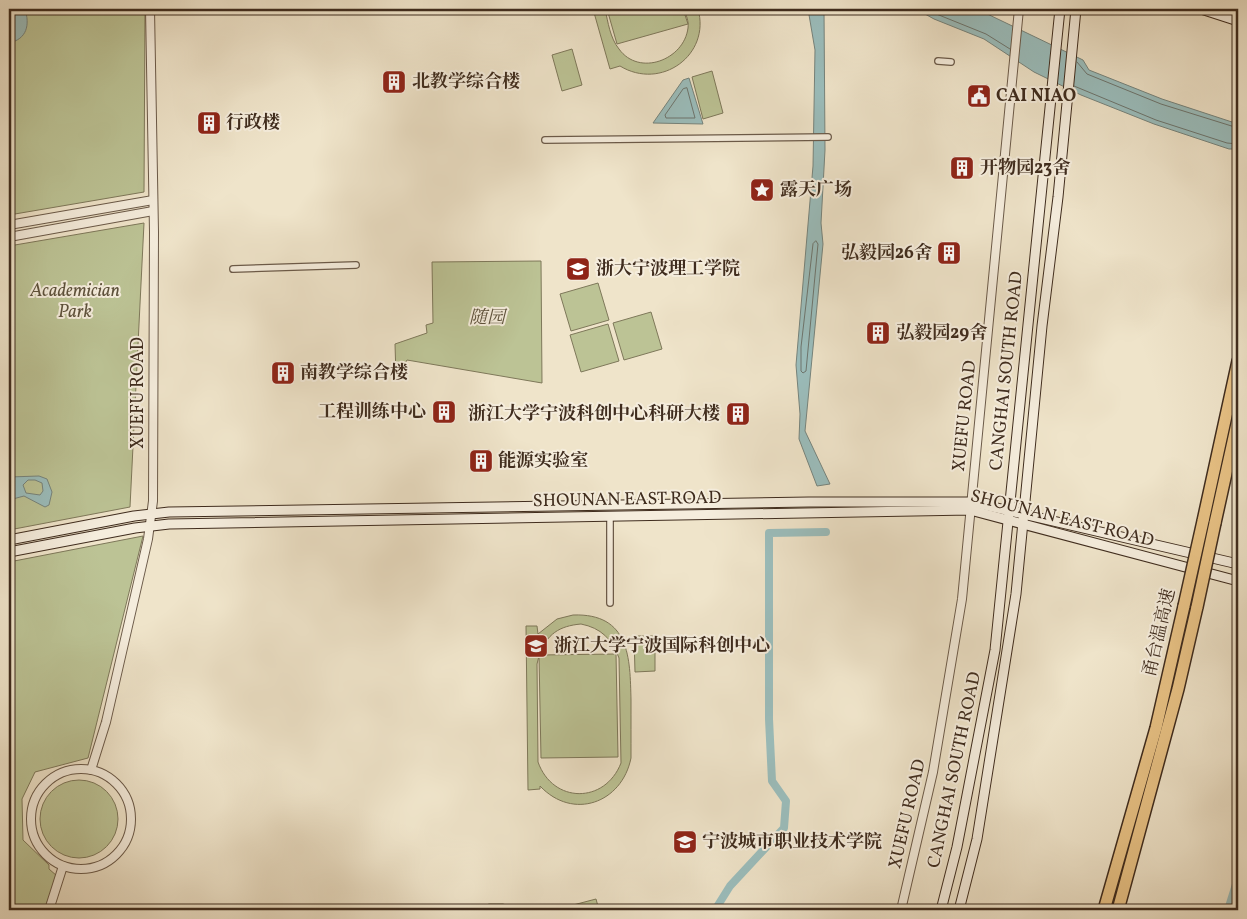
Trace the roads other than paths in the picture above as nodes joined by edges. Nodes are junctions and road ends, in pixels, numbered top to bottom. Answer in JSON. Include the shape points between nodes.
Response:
{"nodes":[{"id":1,"x":150,"y":9,"type":"edge"},
{"id":2,"x":1019,"y":9,"type":"edge"},
{"id":3,"x":1060,"y":9,"type":"edge"},
{"id":4,"x":1076,"y":9,"type":"edge"},
{"id":5,"x":1201,"y":9,"type":"edge"},
{"id":6,"x":1238,"y":20,"type":"edge"},
{"id":7,"x":938,"y":61,"type":"dead end"},
{"id":8,"x":951,"y":62,"type":"dead end"},
{"id":9,"x":828,"y":137,"type":"dead end"},
{"id":10,"x":545,"y":140,"type":"dead end"},
{"id":11,"x":153,"y":200,"type":"junction"},
{"id":12,"x":153,"y":211,"type":"junction"},
{"id":13,"x":9,"y":225,"type":"edge"},
{"id":14,"x":9,"y":237,"type":"edge"},
{"id":15,"x":356,"y":265,"type":"dead end"},
{"id":16,"x":233,"y":269,"type":"dead end"},
{"id":17,"x":1238,"y":361,"type":"edge"},
{"id":18,"x":1238,"y":419,"type":"edge"},
{"id":19,"x":971,"y":506,"type":"junction"},
{"id":20,"x":1010,"y":511,"type":"junction"},
{"id":21,"x":151,"y":514,"type":"junction"},
{"id":22,"x":1025,"y":514,"type":"junction"},
{"id":23,"x":610,"y":516,"type":"junction"},
{"id":24,"x":1009,"y":521,"type":"junction"},
{"id":25,"x":1024,"y":524,"type":"junction"},
{"id":26,"x":150,"y":526,"type":"junction"},
{"id":27,"x":9,"y":540,"type":"edge"},
{"id":28,"x":9,"y":552,"type":"edge"},
{"id":29,"x":1196,"y":554,"type":"junction"},
{"id":30,"x":1208,"y":557,"type":"junction"},
{"id":31,"x":1238,"y":564,"type":"edge"},
{"id":32,"x":1238,"y":581,"type":"edge"},
{"id":33,"x":610,"y":603,"type":"dead end"},
{"id":34,"x":91,"y":770,"type":"junction"},
{"id":35,"x":64,"y":866,"type":"junction"},
{"id":36,"x":49,"y":910,"type":"edge"},
{"id":37,"x":900,"y":910,"type":"edge"},
{"id":38,"x":941,"y":910,"type":"edge"},
{"id":39,"x":959,"y":910,"type":"edge"},
{"id":40,"x":1104,"y":910,"type":"edge"},
{"id":41,"x":1118,"y":910,"type":"edge"}],
"edges":[{"from":1,"to":11,"type":"street","name":"XUEFU ROAD"},
{"from":2,"to":19,"type":"street","name":"XUEFU ROAD"},
{"from":3,"to":20,"type":"main road","name":"CANGHAI SOUTH ROAD"},
{"from":4,"to":22,"type":"main road","name":"CANGHAI SOUTH ROAD"},
{"from":5,"to":6,"type":"main road"},
{"from":7,"to":8,"type":"street"},
{"from":9,"to":10,"type":"street"},
{"from":11,"to":12,"type":"street","name":"XUEFU ROAD"},
{"from":11,"to":13,"type":"street"},
{"from":12,"to":14,"type":"street"},
{"from":12,"to":21,"type":"street","name":"XUEFU ROAD"},
{"from":15,"to":16,"type":"street"},
{"from":17,"to":29,"type":"highway","name":"甬台温高速","bridge":true},
{"from":18,"to":30,"type":"highway","name":"甬台温高速","bridge":true},
{"from":19,"to":20,"type":"main road","name":"SHOUNAN EAST ROAD"},
{"from":19,"to":21,"type":"main road","name":"SHOUNAN EAST ROAD","via":[[462,507]]},
{"from":19,"to":23,"type":"main road","name":"SHOUNAN EAST ROAD"},
{"from":19,"to":24,"type":"main road","name":"SHOUNAN EAST ROAD"},
{"from":19,"to":37,"type":"street","name":"XUEFU ROAD","via":[[962,598],[946,701],[933,772]]},
{"from":20,"to":22,"type":"main road","name":"SHOUNAN EAST ROAD"},
{"from":20,"to":24,"type":"main road","name":"CANGHAI SOUTH ROAD"},
{"from":21,"to":26,"type":"street","name":"XUEFU ROAD"},
{"from":21,"to":27,"type":"main road","name":"SHOUNAN EAST ROAD"},
{"from":22,"to":25,"type":"main road","name":"CANGHAI SOUTH ROAD"},
{"from":22,"to":29,"type":"main road","name":"SHOUNAN EAST ROAD"},
{"from":23,"to":26,"type":"main road","name":"SHOUNAN EAST ROAD"},
{"from":23,"to":33,"type":"street"},
{"from":24,"to":25,"type":"main road","name":"SHOUNAN EAST ROAD"},
{"from":24,"to":38,"type":"main road","name":"CANGHAI SOUTH ROAD","via":[[995,650],[957,847]]},
{"from":25,"to":32,"type":"main road","name":"SHOUNAN EAST ROAD"},
{"from":25,"to":39,"type":"main road","name":"CANGHAI SOUTH ROAD","via":[[1005,676],[977,839]]},
{"from":26,"to":28,"type":"main road","name":"SHOUNAN EAST ROAD"},
{"from":26,"to":34,"type":"street","name":"XUEFU ROAD","via":[[106,722]]},
{"from":29,"to":30,"type":"main road","name":"SHOUNAN EAST ROAD"},
{"from":29,"to":40,"type":"highway","name":"甬台温高速","bridge":true,"via":[[1156,728]]},
{"from":30,"to":31,"type":"main road","name":"SHOUNAN EAST ROAD"},
{"from":30,"to":41,"type":"highway","name":"甬台温高速","bridge":true,"via":[[1178,689]]},
{"from":34,"to":35,"type":"street","via":[[72,770],[54,776],[32,805],[31,824],[36,842],[48,856]]},
{"from":34,"to":35,"type":"street","via":[[119,786],[131,816],[129,832],[111,859],[80,869]]},
{"from":35,"to":36,"type":"street"}]}
